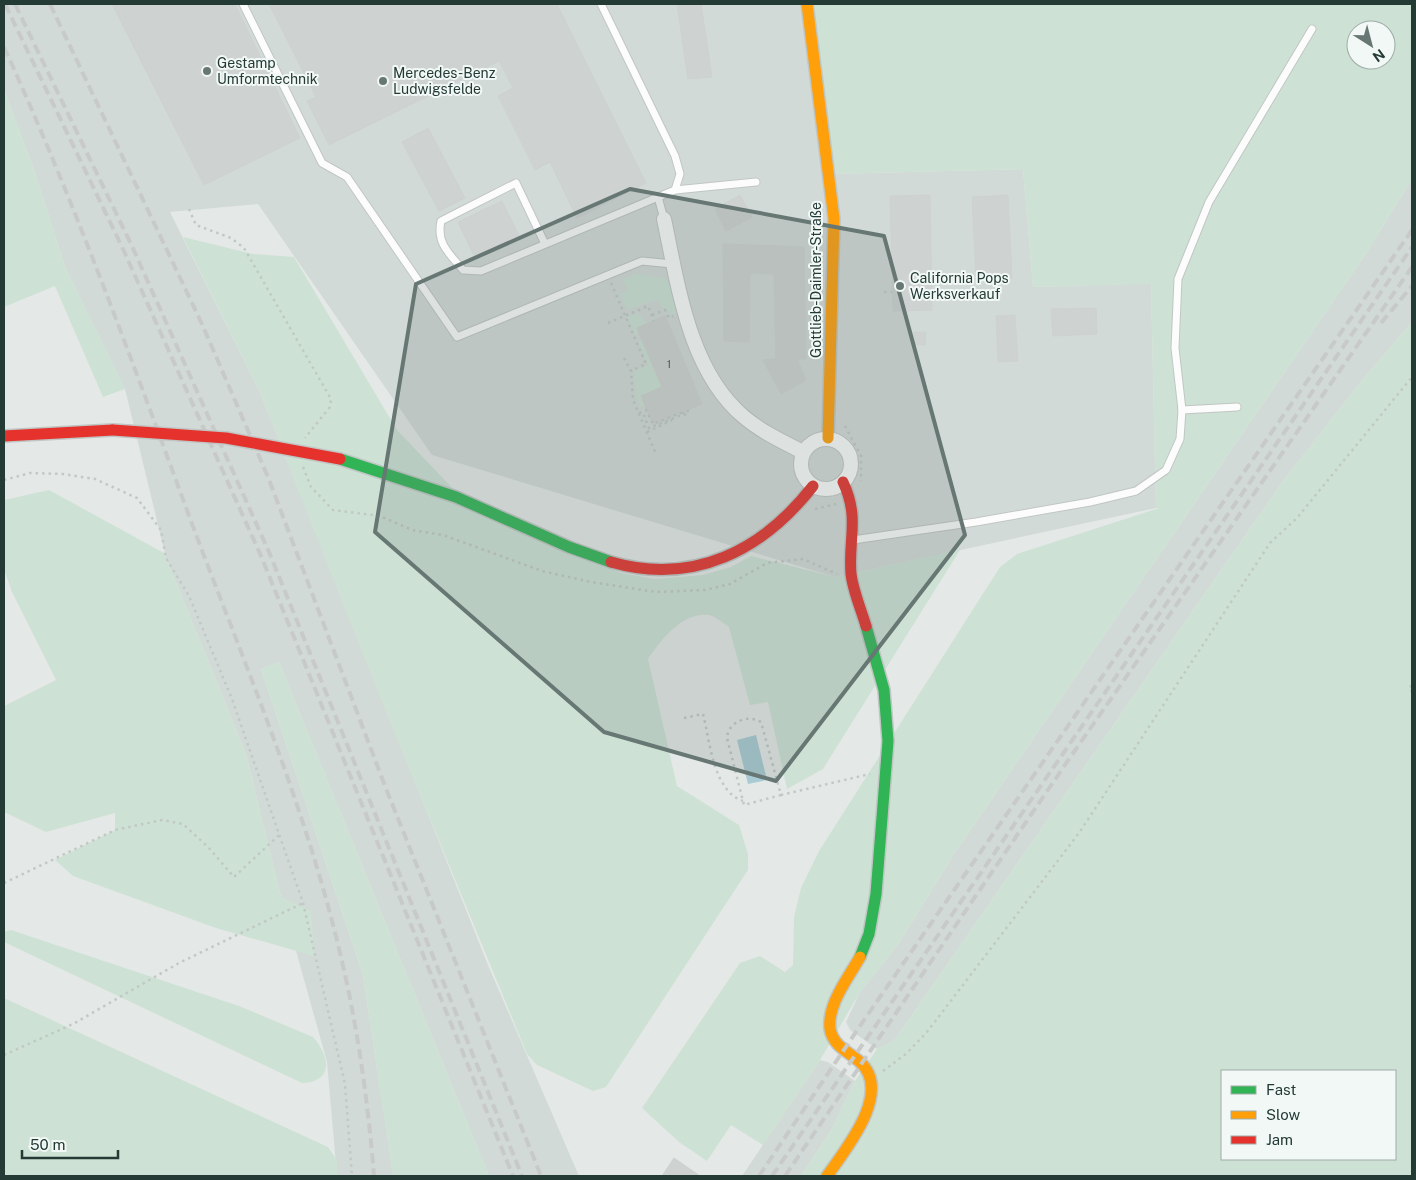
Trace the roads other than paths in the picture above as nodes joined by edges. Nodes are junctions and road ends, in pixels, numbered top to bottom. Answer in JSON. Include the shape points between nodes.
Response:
{"nodes":[{"id":1,"x":243,"y":4,"type":"edge"},
{"id":2,"x":601,"y":4,"type":"edge"},
{"id":3,"x":806,"y":4,"type":"edge"},
{"id":4,"x":1312,"y":28,"type":"dead end"},
{"id":5,"x":756,"y":182,"type":"dead end"},
{"id":6,"x":675,"y":190,"type":"junction"},
{"id":7,"x":658,"y":197,"type":"junction"},
{"id":8,"x":664,"y":219,"type":"joint"},
{"id":9,"x":545,"y":244,"type":"junction"},
{"id":10,"x":672,"y":264,"type":"junction"},
{"id":11,"x":1236,"y":407,"type":"dead end"},
{"id":12,"x":1182,"y":410,"type":"junction"},
{"id":13,"x":4,"y":436,"type":"edge"},
{"id":14,"x":828,"y":438,"type":"junction"},
{"id":15,"x":803,"y":452,"type":"junction"},
{"id":16,"x":843,"y":482,"type":"junction"},
{"id":17,"x":813,"y":486,"type":"junction"},
{"id":18,"x":853,"y":540,"type":"junction"},
{"id":19,"x":828,"y":1176,"type":"edge"}],
"edges":[{"from":1,"to":10,"type":"lane","via":[[322,164],[348,178],[457,338],[642,261]]},
{"from":2,"to":6,"type":"lane","via":[[675,156],[680,174]]},
{"from":3,"to":14,"type":"street","name":"Gottlieb-Daimler-Straße","via":[[834,219]]},
{"from":4,"to":12,"type":"lane","via":[[1209,202],[1178,279],[1175,348]]},
{"from":5,"to":6,"type":"lane"},
{"from":6,"to":7,"type":"lane"},
{"from":7,"to":8,"type":"lane"},
{"from":7,"to":9,"type":"lane"},
{"from":8,"to":10,"type":"street"},
{"from":9,"to":9,"type":"lane","via":[[481,272],[463,270],[446,251],[438,234],[440,222],[516,183]]},
{"from":10,"to":15,"type":"street","via":[[694,341],[712,379],[729,401],[757,426]]},
{"from":11,"to":12,"type":"lane"},
{"from":12,"to":18,"type":"lane","via":[[1180,439],[1166,470],[1136,491],[1090,502]]},
{"from":13,"to":17,"type":"street","bridge":true,"via":[[113,430],[226,438],[340,459],[460,498],[599,558],[653,570],[700,566],[747,548],[787,519]]},
{"from":14,"to":15,"type":"street","via":[[814,441]]},
{"from":14,"to":16,"type":"street","via":[[843,444],[850,458],[850,471]]},
{"from":15,"to":17,"type":"street","via":[[800,467]]},
{"from":16,"to":17,"type":"street","via":[[828,489]]},
{"from":16,"to":18,"type":"street","via":[[852,499]]},
{"from":18,"to":19,"type":"street","via":[[851,575],[884,690],[888,729],[873,921],[864,952],[832,1015],[830,1031],[841,1049],[863,1066],[871,1079],[870,1101],[864,1118]]}]}
